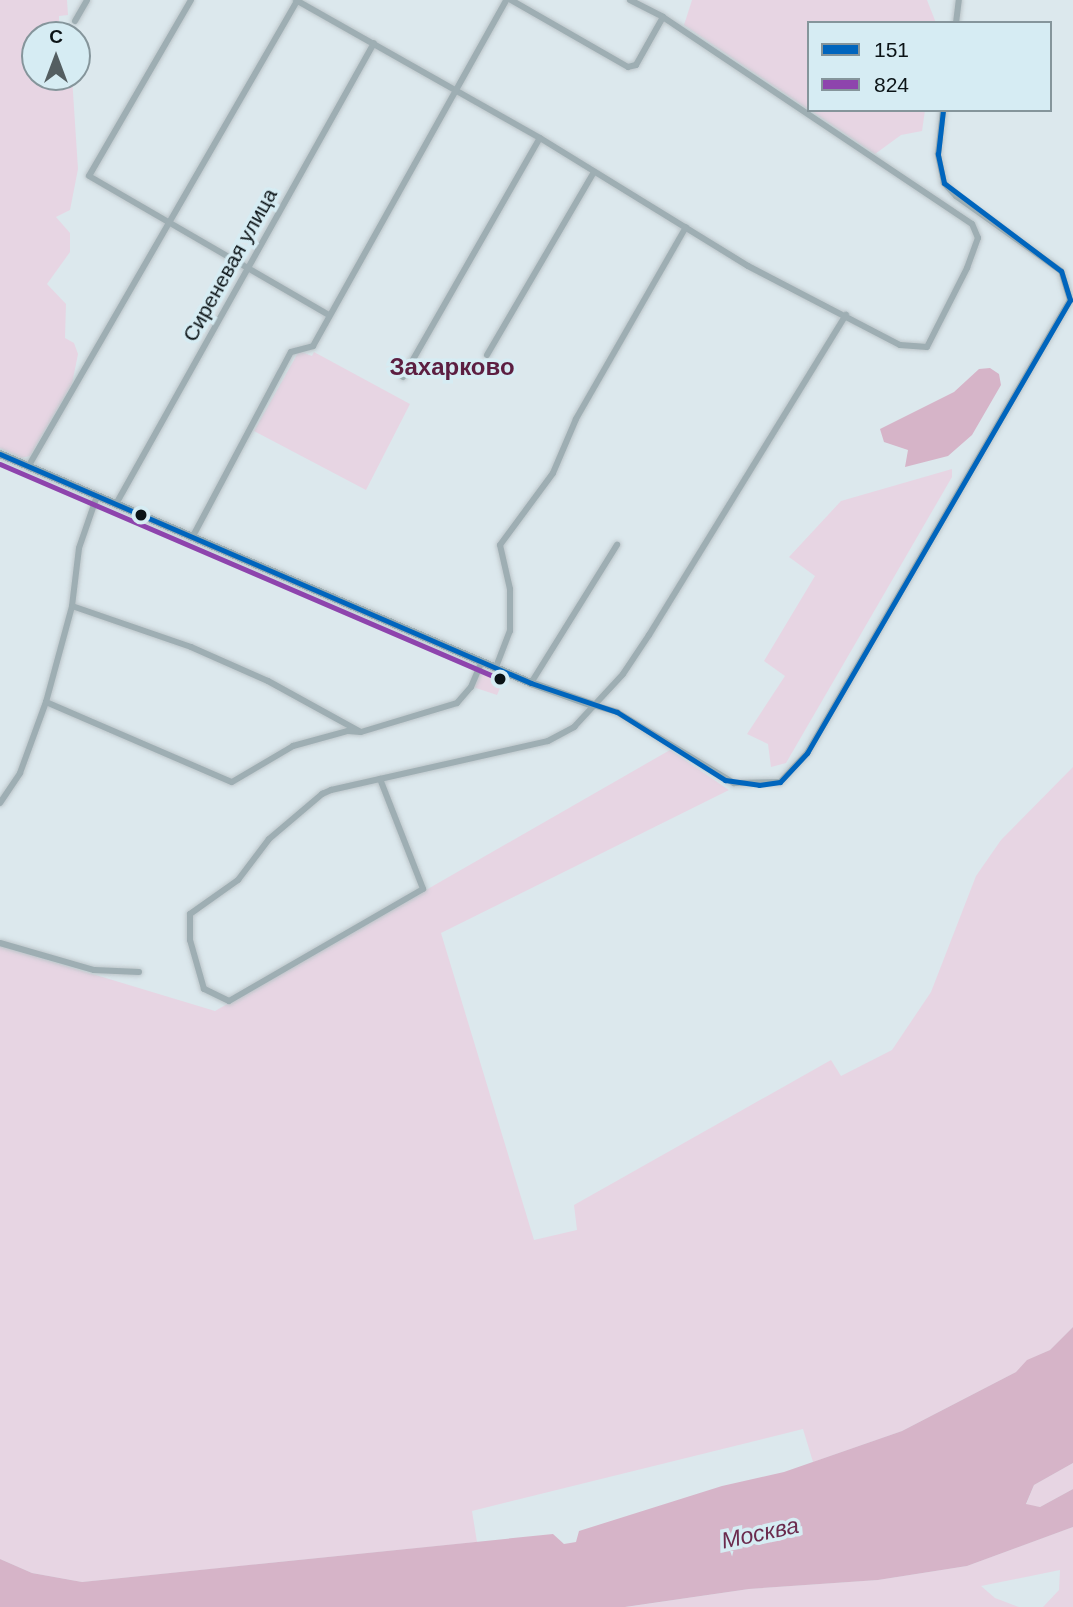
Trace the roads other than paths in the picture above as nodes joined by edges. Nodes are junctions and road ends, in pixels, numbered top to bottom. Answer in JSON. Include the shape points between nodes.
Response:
{"nodes":[{"id":1,"x":86,"y":0,"type":"edge"},
{"id":2,"x":191,"y":0,"type":"edge"},
{"id":3,"x":296,"y":0,"type":"edge"},
{"id":4,"x":508,"y":0,"type":"edge"},
{"id":5,"x":630,"y":0,"type":"edge"},
{"id":6,"x":959,"y":0,"type":"edge"},
{"id":7,"x":663,"y":17,"type":"junction"},
{"id":8,"x":75,"y":21,"type":"dead end"},
{"id":9,"x":956,"y":21,"type":"edge"},
{"id":10,"x":374,"y":43,"type":"junction"},
{"id":11,"x":454,"y":89,"type":"junction"},
{"id":12,"x":943,"y":112,"type":"edge"},
{"id":13,"x":540,"y":138,"type":"junction"},
{"id":14,"x":594,"y":172,"type":"junction"},
{"id":15,"x":168,"y":223,"type":"junction"},
{"id":16,"x":686,"y":227,"type":"junction"},
{"id":17,"x":248,"y":268,"type":"junction"},
{"id":18,"x":327,"y":314,"type":"junction"},
{"id":19,"x":846,"y":315,"type":"junction"},
{"id":20,"x":487,"y":355,"type":"dead end"},
{"id":21,"x":403,"y":377,"type":"dead end"},
{"id":22,"x":0,"y":454,"type":"edge"},
{"id":23,"x":28,"y":467,"type":"junction"},
{"id":24,"x":97,"y":496,"type":"junction"},
{"id":25,"x":116,"y":504,"type":"junction"},
{"id":26,"x":192,"y":536,"type":"junction"},
{"id":27,"x":617,"y":545,"type":"dead end"},
{"id":28,"x":72,"y":606,"type":"junction"},
{"id":29,"x":482,"y":661,"type":"junction"},
{"id":30,"x":496,"y":667,"type":"junction"},
{"id":31,"x":531,"y":683,"type":"junction"},
{"id":32,"x":46,"y":702,"type":"junction"},
{"id":33,"x":593,"y":705,"type":"junction"},
{"id":34,"x":361,"y":732,"type":"junction"},
{"id":35,"x":380,"y":779,"type":"junction"},
{"id":36,"x":0,"y":803,"type":"edge"},
{"id":37,"x":0,"y":943,"type":"edge"},
{"id":38,"x":139,"y":972,"type":"dead end"}],
"edges":[{"from":1,"to":8,"type":"street"},
{"from":2,"to":15,"type":"street","via":[[89,176]]},
{"from":3,"to":10,"type":"street"},
{"from":3,"to":15,"type":"street"},
{"from":4,"to":7,"type":"street","via":[[628,67],[636,65]]},
{"from":4,"to":11,"type":"street"},
{"from":5,"to":7,"type":"street"},
{"from":6,"to":9,"type":"street"},
{"from":7,"to":19,"type":"street","via":[[978,230],[967,268],[927,347],[900,345]]},
{"from":10,"to":11,"type":"street"},
{"from":10,"to":17,"type":"street","name":"Сиреневая улица"},
{"from":11,"to":13,"type":"street"},
{"from":11,"to":18,"type":"street"},
{"from":12,"to":33,"type":"street","via":[[938,154],[944,183],[1061,271],[1070,300],[883,624],[795,770],[770,785],[725,780],[617,712]]},
{"from":13,"to":14,"type":"street"},
{"from":13,"to":21,"type":"street"},
{"from":14,"to":16,"type":"street"},
{"from":14,"to":20,"type":"street"},
{"from":15,"to":17,"type":"street"},
{"from":15,"to":23,"type":"street"},
{"from":16,"to":19,"type":"street","via":[[748,266]]},
{"from":16,"to":30,"type":"street","via":[[576,419],[553,473],[500,545],[510,589],[510,631]]},
{"from":17,"to":18,"type":"street"},
{"from":17,"to":25,"type":"street","name":"Сиреневая улица"},
{"from":18,"to":26,"type":"street","via":[[313,346],[291,352]]},
{"from":19,"to":33,"type":"street","via":[[649,635]]},
{"from":22,"to":23,"type":"street"},
{"from":23,"to":24,"type":"street"},
{"from":24,"to":25,"type":"street"},
{"from":24,"to":28,"type":"street","via":[[79,548]]},
{"from":25,"to":26,"type":"street"},
{"from":26,"to":29,"type":"street"},
{"from":27,"to":31,"type":"street"},
{"from":28,"to":32,"type":"street"},
{"from":28,"to":34,"type":"street","via":[[191,647],[268,681]]},
{"from":29,"to":30,"type":"street"},
{"from":29,"to":34,"type":"street","via":[[471,687],[457,703]]},
{"from":30,"to":31,"type":"street"},
{"from":31,"to":33,"type":"street"},
{"from":32,"to":34,"type":"street","via":[[224,782],[240,780],[293,746],[348,731]]},
{"from":32,"to":36,"type":"street","via":[[20,773]]},
{"from":33,"to":35,"type":"street","via":[[560,738]]},
{"from":35,"to":35,"type":"street","via":[[322,794],[269,839],[238,880],[190,914],[190,940],[204,989],[229,1001],[423,889]]},
{"from":37,"to":38,"type":"street","via":[[94,970]]}]}
